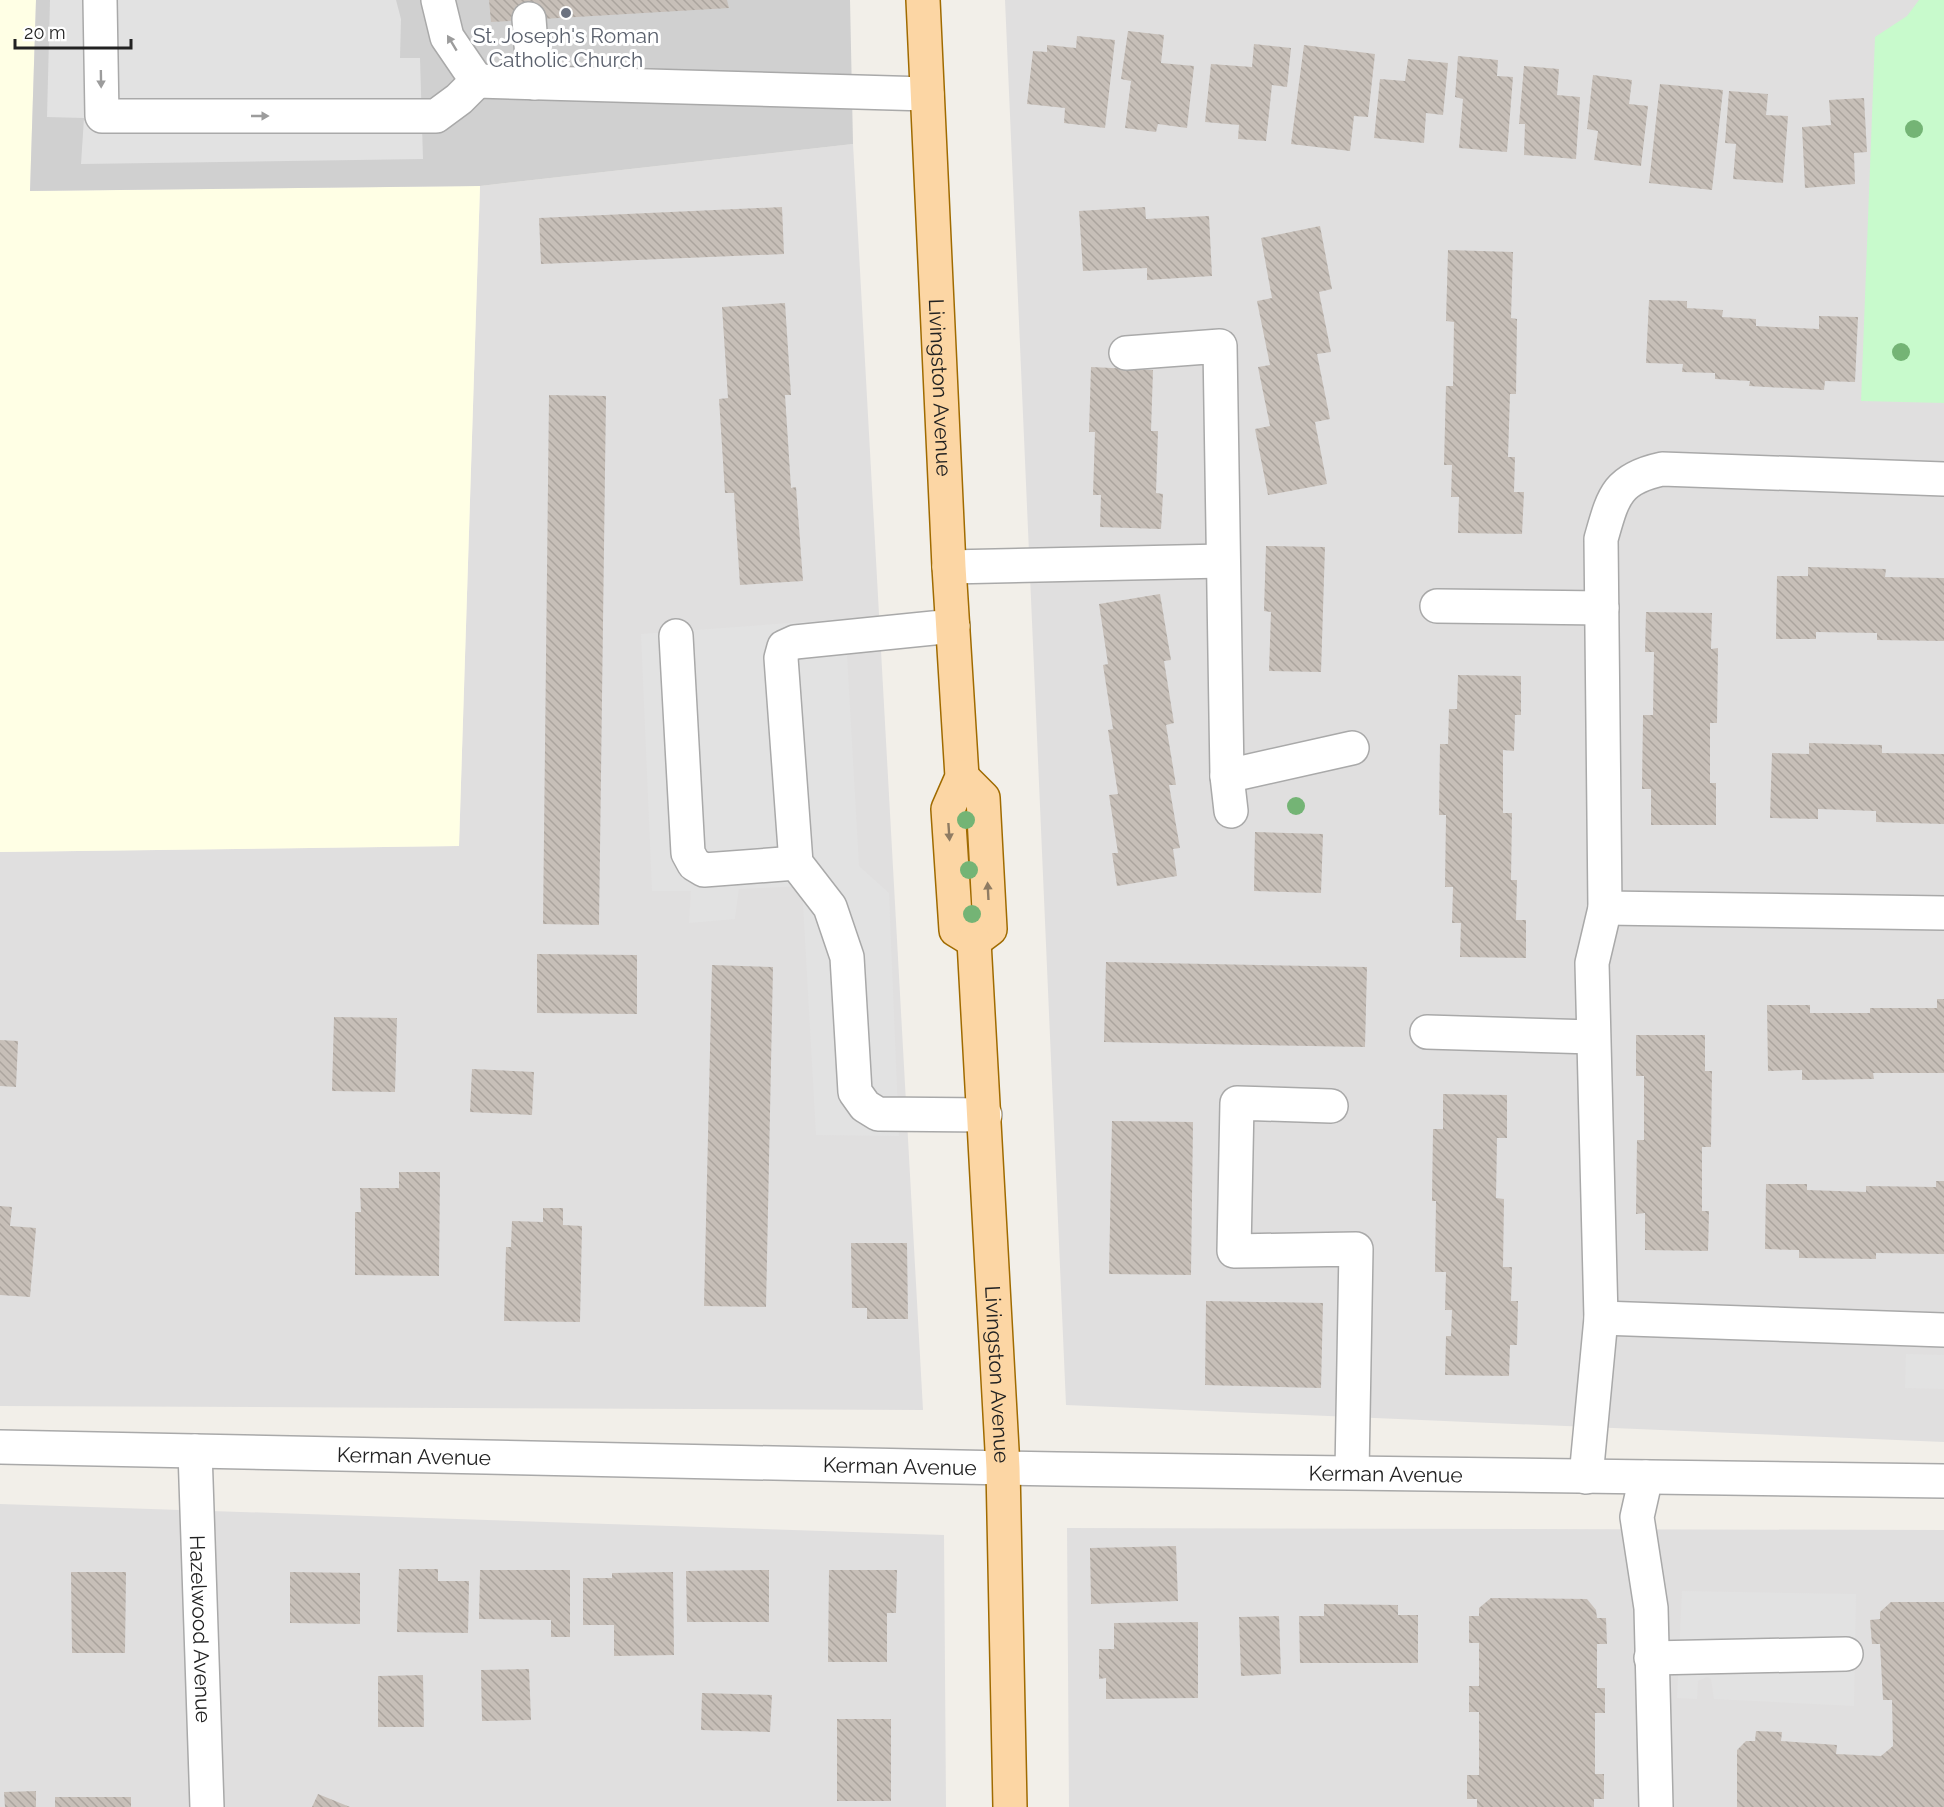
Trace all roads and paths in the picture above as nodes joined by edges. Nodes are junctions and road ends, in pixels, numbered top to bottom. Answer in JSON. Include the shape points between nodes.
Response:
{"nodes":[{"id":1,"x":100,"y":0,"type":"edge"},
{"id":2,"x":438,"y":0,"type":"edge"},
{"id":3,"x":923,"y":0,"type":"edge"},
{"id":4,"x":530,"y":19,"type":"dead end"},
{"id":5,"x":477,"y":81,"type":"junction"},
{"id":6,"x":534,"y":83,"type":"junction"},
{"id":7,"x":927,"y":94,"type":"junction"},
{"id":8,"x":1126,"y":353,"type":"dead end"},
{"id":9,"x":1944,"y":479,"type":"edge"},
{"id":10,"x":1223,"y":561,"type":"junction"},
{"id":11,"x":948,"y":567,"type":"junction"},
{"id":12,"x":1437,"y":606,"type":"dead end"},
{"id":13,"x":1602,"y":608,"type":"junction"},
{"id":14,"x":953,"y":626,"type":"junction"},
{"id":15,"x":676,"y":636,"type":"dead end"},
{"id":16,"x":1352,"y":748,"type":"dead end"},
{"id":17,"x":1227,"y":776,"type":"junction"},
{"id":18,"x":1231,"y":811,"type":"dead end"},
{"id":19,"x":796,"y":862,"type":"junction"},
{"id":20,"x":1605,"y":908,"type":"junction"},
{"id":21,"x":1944,"y":913,"type":"edge"},
{"id":22,"x":1427,"y":1032,"type":"dead end"},
{"id":23,"x":1593,"y":1037,"type":"junction"},
{"id":24,"x":1331,"y":1106,"type":"dead end"},
{"id":25,"x":985,"y":1115,"type":"junction"},
{"id":26,"x":1601,"y":1318,"type":"junction"},
{"id":27,"x":1944,"y":1330,"type":"edge"},
{"id":28,"x":0,"y":1447,"type":"edge"},
{"id":29,"x":195,"y":1451,"type":"junction"},
{"id":30,"x":1003,"y":1468,"type":"junction"},
{"id":31,"x":1352,"y":1472,"type":"junction"},
{"id":32,"x":1586,"y":1477,"type":"junction"},
{"id":33,"x":1646,"y":1477,"type":"junction"},
{"id":34,"x":1944,"y":1482,"type":"edge"},
{"id":35,"x":1846,"y":1654,"type":"dead end"},
{"id":36,"x":1651,"y":1658,"type":"junction"},
{"id":37,"x":207,"y":1807,"type":"edge"},
{"id":38,"x":1010,"y":1807,"type":"edge"},
{"id":39,"x":1656,"y":1807,"type":"edge"}],
"edges":[{"from":1,"to":5,"type":"street","one_way":true,"via":[[102,116],[436,116]]},
{"from":5,"to":2,"type":"street","one_way":true,"via":[[447,37]]},
{"from":3,"to":7,"type":"main road","name":"Livingston Avenue"},
{"from":4,"to":6,"type":"street"},
{"from":5,"to":6,"type":"street"},
{"from":6,"to":7,"type":"street"},
{"from":7,"to":11,"type":"main road","name":"Livingston Avenue"},
{"from":8,"to":10,"type":"street","via":[[1220,346]]},
{"from":9,"to":13,"type":"street","via":[[1662,469],[1641,474],[1621,486],[1611,502],[1601,539]]},
{"from":10,"to":11,"type":"street"},
{"from":10,"to":17,"type":"street"},
{"from":11,"to":14,"type":"main road","name":"Livingston Avenue"},
{"from":12,"to":13,"type":"street"},
{"from":13,"to":20,"type":"street"},
{"from":14,"to":19,"type":"street","via":[[795,642],[784,647],[781,658]]},
{"from":14,"to":25,"type":"main road","name":"Livingston Avenue","via":[[962,777],[948,809],[956,930],[974,942]]},
{"from":15,"to":19,"type":"street","via":[[688,853],[694,864],[704,870]]},
{"from":16,"to":17,"type":"street"},
{"from":17,"to":18,"type":"street"},
{"from":19,"to":25,"type":"street","via":[[830,907],[847,957],[855,1092],[865,1106],[878,1114]]},
{"from":20,"to":21,"type":"street"},
{"from":20,"to":23,"type":"street","via":[[1592,963]]},
{"from":22,"to":23,"type":"street"},
{"from":23,"to":26,"type":"street"},
{"from":24,"to":31,"type":"street","via":[[1237,1103],[1234,1251],[1356,1249]]},
{"from":25,"to":30,"type":"main road","name":"Livingston Avenue"},
{"from":26,"to":27,"type":"street"},
{"from":26,"to":32,"type":"street"},
{"from":28,"to":29,"type":"street","name":"Kerman Avenue"},
{"from":29,"to":30,"type":"street","name":"Kerman Avenue"},
{"from":29,"to":37,"type":"street","name":"Hazelwood Avenue"},
{"from":30,"to":31,"type":"street","name":"Kerman Avenue"},
{"from":30,"to":38,"type":"main road","name":"Livingston Avenue"},
{"from":31,"to":32,"type":"street","name":"Kerman Avenue"},
{"from":32,"to":33,"type":"street","name":"Kerman Avenue"},
{"from":33,"to":34,"type":"street","name":"Kerman Avenue"},
{"from":33,"to":36,"type":"street","via":[[1637,1517],[1651,1608]]},
{"from":35,"to":36,"type":"street"},
{"from":36,"to":39,"type":"street"}]}
